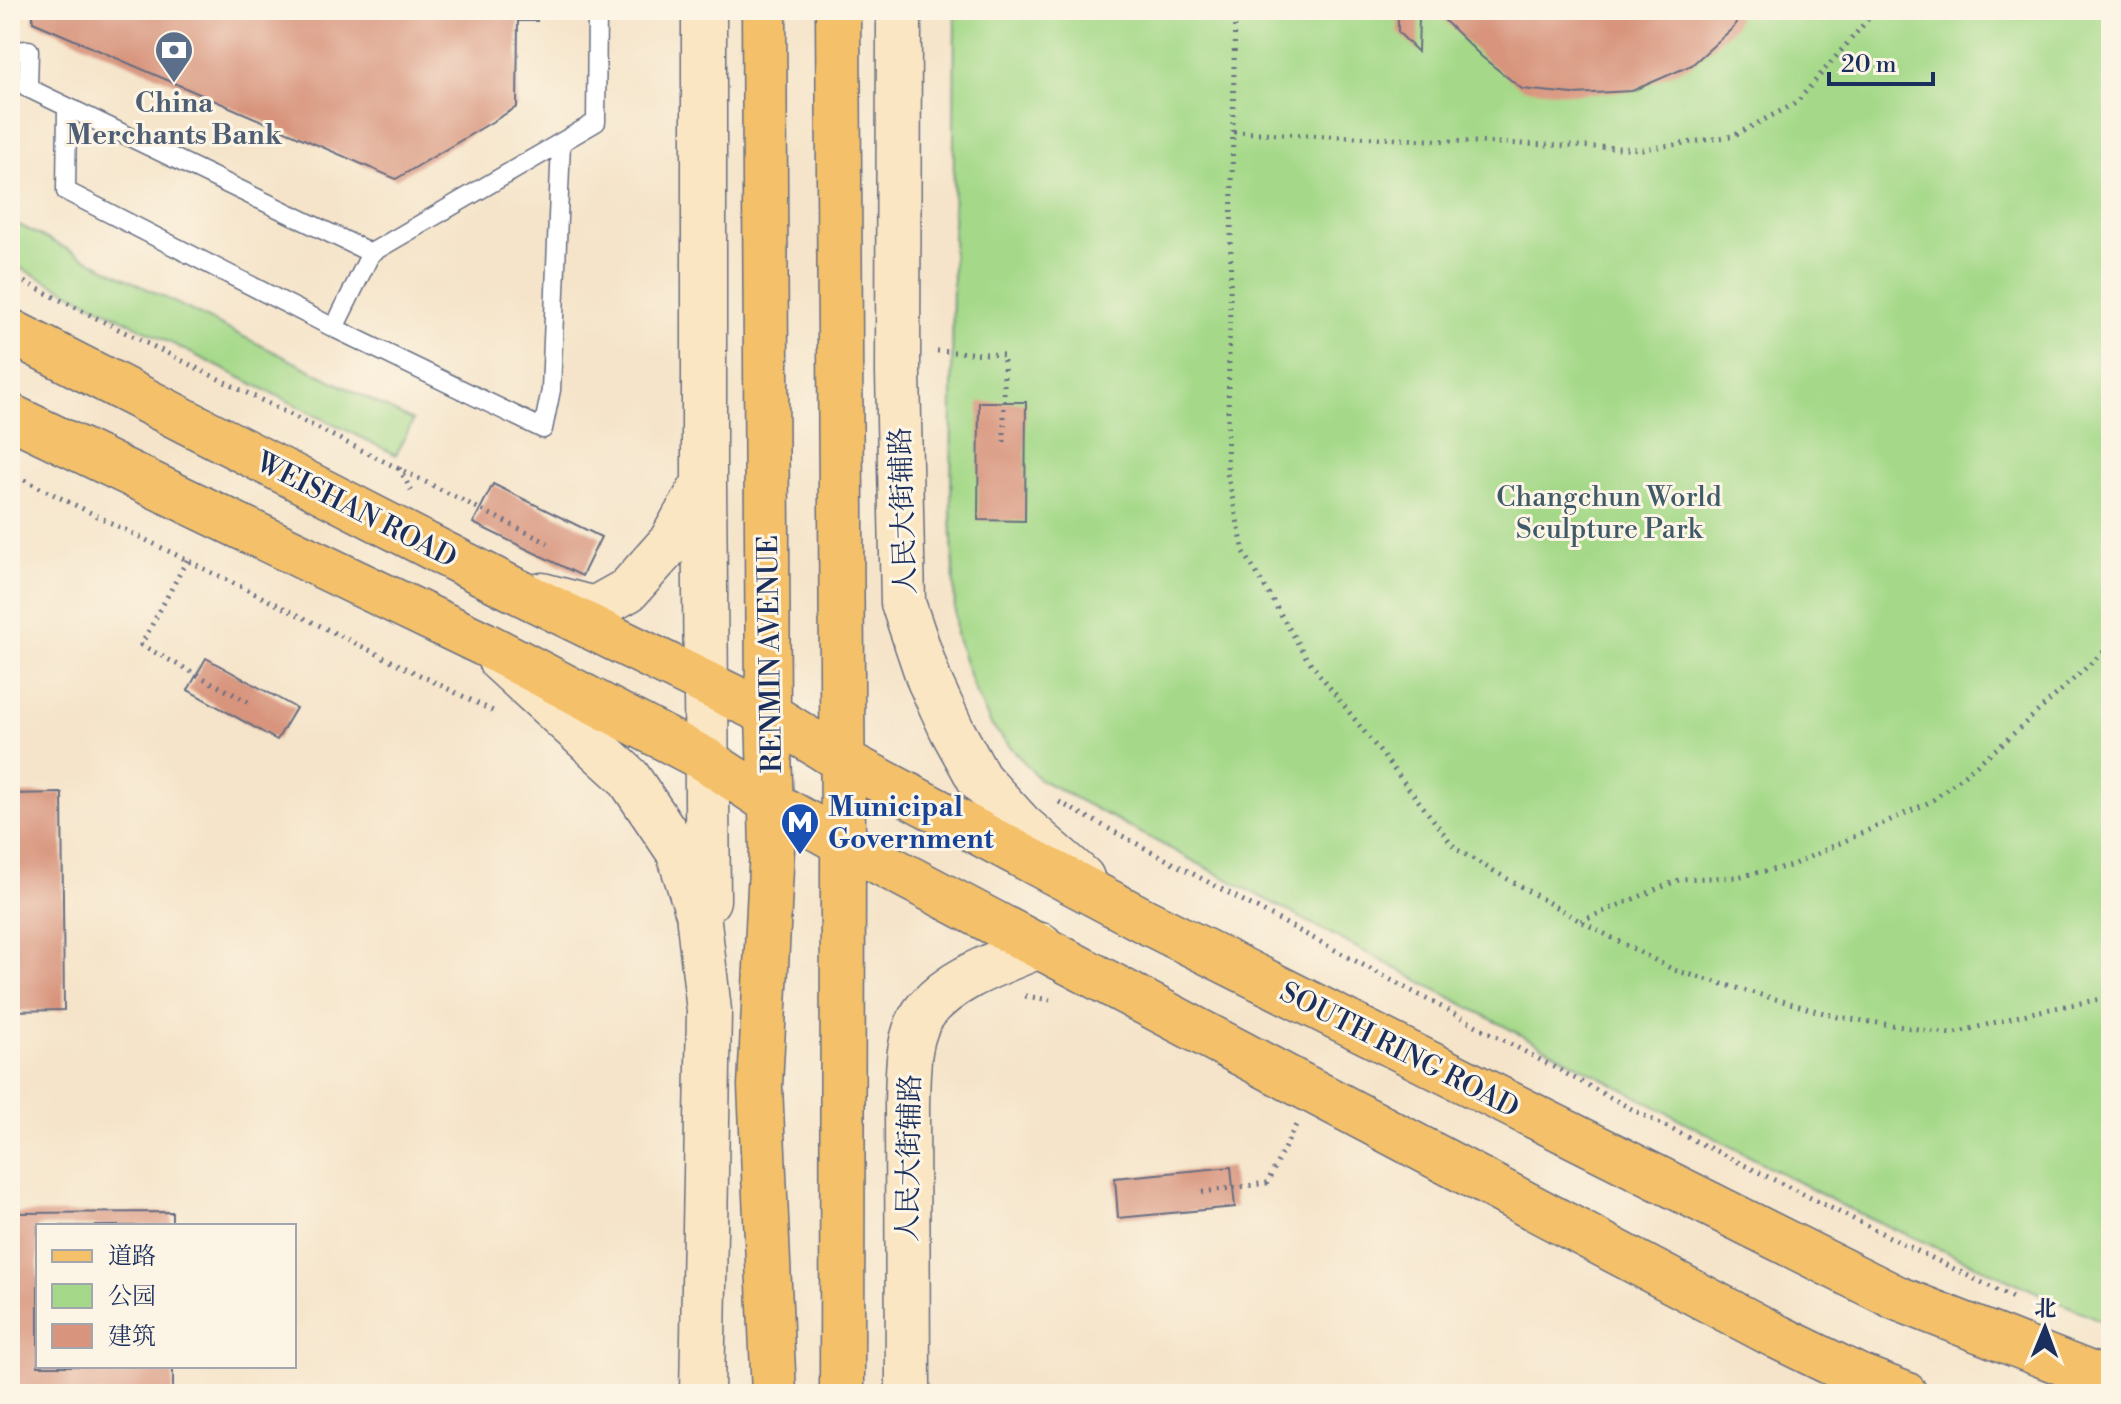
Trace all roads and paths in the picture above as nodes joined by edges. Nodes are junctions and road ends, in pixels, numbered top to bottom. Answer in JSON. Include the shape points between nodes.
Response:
{"nodes":[{"id":1,"x":597,"y":10,"type":"edge"},
{"id":2,"x":704,"y":10,"type":"edge"},
{"id":3,"x":764,"y":10,"type":"edge"},
{"id":4,"x":838,"y":10,"type":"edge"},
{"id":5,"x":899,"y":10,"type":"edge"},
{"id":6,"x":1235,"y":10,"type":"edge"},
{"id":7,"x":1876,"y":10,"type":"edge"},
{"id":8,"x":10,"y":51,"type":"edge"},
{"id":9,"x":67,"y":107,"type":"junction"},
{"id":10,"x":1234,"y":132,"type":"junction"},
{"id":11,"x":561,"y":143,"type":"junction"},
{"id":12,"x":371,"y":253,"type":"junction"},
{"id":13,"x":10,"y":275,"type":"edge"},
{"id":14,"x":334,"y":328,"type":"junction"},
{"id":15,"x":10,"y":331,"type":"edge"},
{"id":16,"x":937,"y":366,"type":"dead end"},
{"id":17,"x":10,"y":416,"type":"edge"},
{"id":18,"x":1004,"y":442,"type":"dead end"},
{"id":19,"x":399,"y":468,"type":"junction"},
{"id":20,"x":10,"y":473,"type":"edge"},
{"id":21,"x":704,"y":483,"type":"junction"},
{"id":22,"x":416,"y":500,"type":"dead end"},
{"id":23,"x":548,"y":543,"type":"dead end"},
{"id":24,"x":187,"y":560,"type":"junction"},
{"id":25,"x":505,"y":585,"type":"junction"},
{"id":26,"x":484,"y":644,"type":"junction"},
{"id":27,"x":2111,"y":645,"type":"edge"},
{"id":28,"x":705,"y":684,"type":"junction"},
{"id":29,"x":250,"y":703,"type":"dead end"},
{"id":30,"x":768,"y":714,"type":"junction"},
{"id":31,"x":501,"y":715,"type":"dead end"},
{"id":32,"x":840,"y":759,"type":"junction"},
{"id":33,"x":706,"y":760,"type":"junction"},
{"id":34,"x":1059,"y":802,"type":"dead end"},
{"id":35,"x":771,"y":803,"type":"junction"},
{"id":36,"x":843,"y":843,"type":"junction"},
{"id":37,"x":1143,"y":920,"type":"junction"},
{"id":38,"x":1580,"y":921,"type":"junction"},
{"id":39,"x":1041,"y":945,"type":"junction"},
{"id":40,"x":1011,"y":997,"type":"dead end"},
{"id":41,"x":2111,"y":997,"type":"edge"},
{"id":42,"x":1053,"y":1000,"type":"dead end"},
{"id":43,"x":709,"y":1011,"type":"junction"},
{"id":44,"x":1284,"y":1116,"type":"dead end"},
{"id":45,"x":1202,"y":1192,"type":"dead end"},
{"id":46,"x":2025,"y":1304,"type":"dead end"},
{"id":47,"x":2111,"y":1382,"type":"edge"},
{"id":48,"x":702,"y":1394,"type":"edge"},
{"id":49,"x":774,"y":1394,"type":"edge"},
{"id":50,"x":842,"y":1394,"type":"edge"},
{"id":51,"x":908,"y":1394,"type":"edge"},
{"id":52,"x":1905,"y":1394,"type":"edge"}],
"edges":[{"from":1,"to":11,"type":"lane","via":[[596,122]]},
{"from":2,"to":21,"type":"main road"},
{"from":3,"to":30,"type":"main road","name":"RENMIN AVENUE"},
{"from":4,"to":32,"type":"main road"},
{"from":5,"to":37,"type":"main road","name":"人民大街辅路","via":[[903,603],[929,680],[979,779],[1046,847]]},
{"from":6,"to":10,"type":"path"},
{"from":7,"to":10,"type":"path","via":[[1796,103],[1733,136],[1644,149]]},
{"from":8,"to":9,"type":"lane","via":[[29,50],[28,88]]},
{"from":9,"to":12,"type":"lane"},
{"from":9,"to":14,"type":"lane","via":[[66,191]]},
{"from":10,"to":38,"type":"path","via":[[1227,473],[1244,552],[1306,657],[1456,849]]},
{"from":11,"to":12,"type":"lane"},
{"from":11,"to":14,"type":"lane","via":[[551,390],[543,429]]},
{"from":12,"to":14,"type":"lane"},
{"from":13,"to":19,"type":"path"},
{"from":15,"to":25,"type":"main road","name":"WEISHAN ROAD"},
{"from":16,"to":18,"type":"path","via":[[937,351],[1004,355]]},
{"from":17,"to":26,"type":"main road"},
{"from":19,"to":22,"type":"path"},
{"from":19,"to":23,"type":"path"},
{"from":20,"to":24,"type":"path"},
{"from":21,"to":25,"type":"main road","via":[[670,543],[628,590],[594,609]]},
{"from":21,"to":28,"type":"main road"},
{"from":24,"to":29,"type":"path","via":[[141,645]]},
{"from":24,"to":31,"type":"path"},
{"from":25,"to":28,"type":"main road","name":"WEISHAN ROAD"},
{"from":26,"to":33,"type":"main road"},
{"from":26,"to":43,"type":"main road","via":[[628,777],[678,851],[698,913]]},
{"from":27,"to":38,"type":"path","via":[[1932,801],[1790,866],[1736,877],[1681,879]]},
{"from":28,"to":30,"type":"main road","name":"SOUTH RING ROAD"},
{"from":28,"to":33,"type":"main road"},
{"from":30,"to":32,"type":"main road","name":"SOUTH RING ROAD"},
{"from":30,"to":35,"type":"main road","name":"RENMIN AVENUE"},
{"from":32,"to":36,"type":"main road"},
{"from":32,"to":37,"type":"main road","name":"SOUTH RING ROAD"},
{"from":33,"to":35,"type":"main road"},
{"from":33,"to":43,"type":"main road"},
{"from":34,"to":46,"type":"path","via":[[1643,1115]]},
{"from":35,"to":36,"type":"main road"},
{"from":35,"to":49,"type":"main road","name":"RENMIN AVENUE","via":[[760,1086]]},
{"from":36,"to":39,"type":"main road"},
{"from":36,"to":50,"type":"main road"},
{"from":37,"to":47,"type":"main road","name":"SOUTH RING ROAD","via":[[1897,1298]]},
{"from":38,"to":41,"type":"path","via":[[1674,970],[1838,1017],[1937,1032],[1951,1034]]},
{"from":39,"to":51,"type":"main road","name":"人民大街辅路","via":[[965,978],[926,1010],[915,1034],[907,1105]]},
{"from":39,"to":52,"type":"main road","via":[[1778,1337]]},
{"from":40,"to":42,"type":"path"},
{"from":43,"to":48,"type":"main road"},
{"from":44,"to":45,"type":"path","via":[[1297,1123],[1267,1183]]}]}
